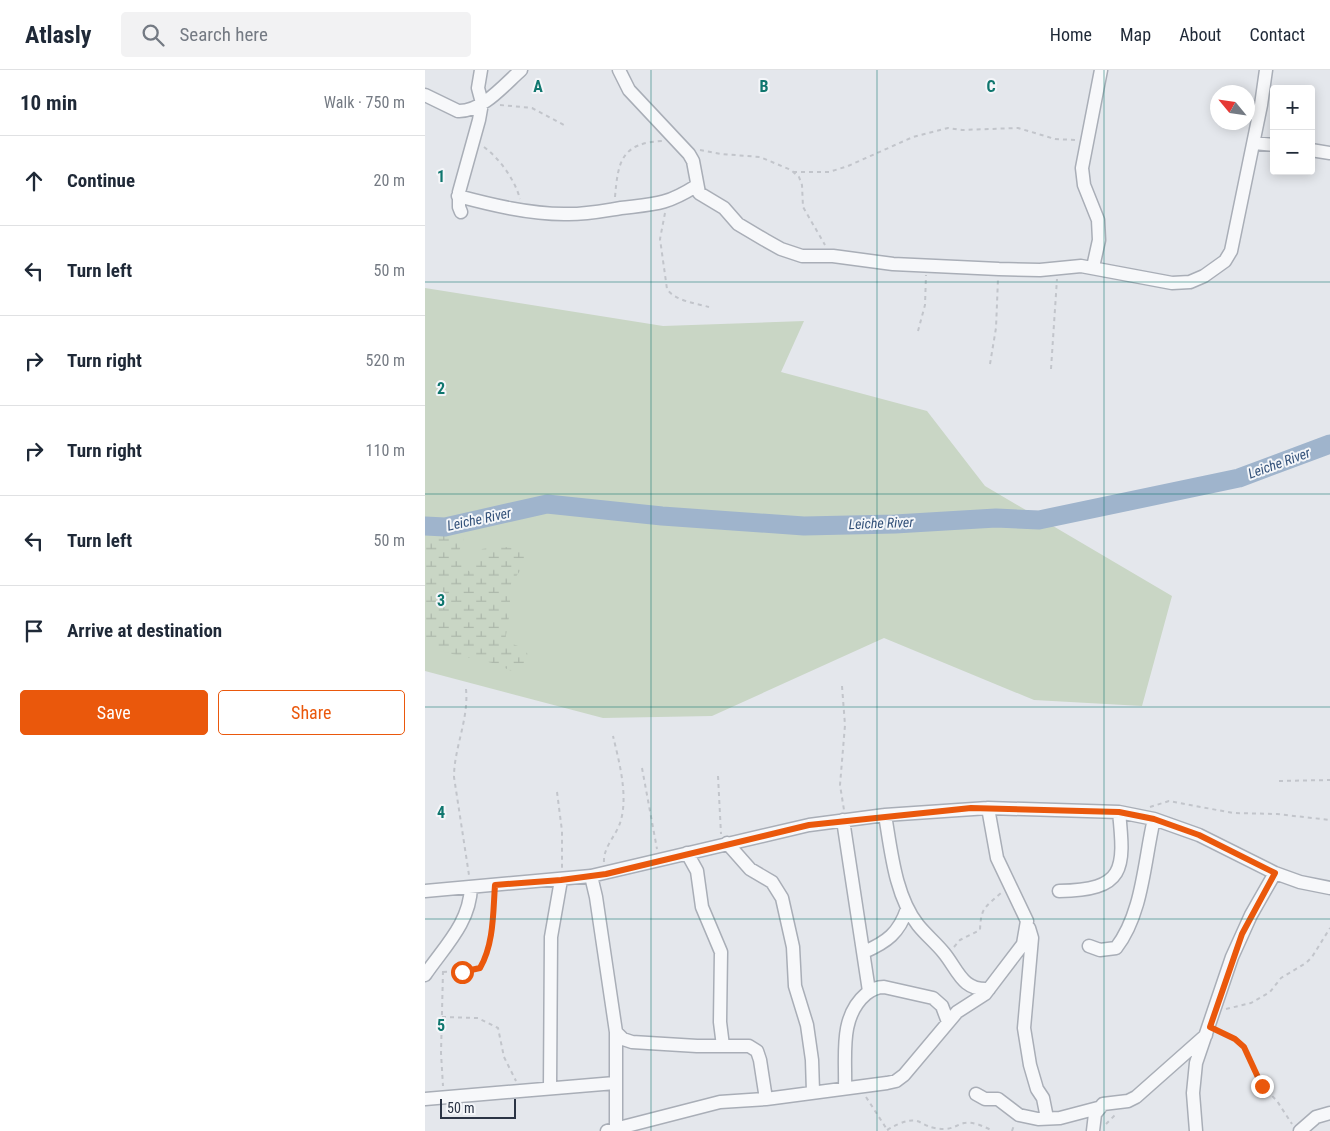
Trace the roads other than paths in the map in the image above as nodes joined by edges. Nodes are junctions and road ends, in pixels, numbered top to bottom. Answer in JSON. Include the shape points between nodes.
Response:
{"nodes":[{"id":1,"x":481,"y":70,"type":"edge"},
{"id":2,"x":521,"y":70,"type":"edge"},
{"id":3,"x":619,"y":70,"type":"edge"},
{"id":4,"x":1101,"y":70,"type":"edge"},
{"id":5,"x":1266,"y":70,"type":"edge"},
{"id":6,"x":425,"y":95,"type":"edge"},
{"id":7,"x":481,"y":107,"type":"junction"},
{"id":8,"x":1254,"y":143,"type":"junction"},
{"id":9,"x":1270,"y":145,"type":"edge"},
{"id":10,"x":1315,"y":151,"type":"edge"},
{"id":11,"x":1330,"y":153,"type":"edge"},
{"id":12,"x":696,"y":186,"type":"junction"},
{"id":13,"x":459,"y":196,"type":"junction"},
{"id":14,"x":461,"y":212,"type":"dead end"},
{"id":15,"x":1093,"y":267,"type":"junction"},
{"id":16,"x":988,"y":808,"type":"junction"},
{"id":17,"x":1119,"y":812,"type":"junction"},
{"id":18,"x":885,"y":815,"type":"junction"},
{"id":19,"x":1154,"y":819,"type":"junction"},
{"id":20,"x":845,"y":820,"type":"junction"},
{"id":21,"x":725,"y":843,"type":"junction"},
{"id":22,"x":687,"y":853,"type":"junction"},
{"id":23,"x":1275,"y":873,"type":"junction"},
{"id":24,"x":591,"y":876,"type":"junction"},
{"id":25,"x":561,"y":880,"type":"junction"},
{"id":26,"x":471,"y":887,"type":"junction"},
{"id":27,"x":1330,"y":888,"type":"edge"},
{"id":28,"x":425,"y":891,"type":"edge"},
{"id":29,"x":1059,"y":891,"type":"dead end"},
{"id":30,"x":907,"y":909,"type":"junction"},
{"id":31,"x":1027,"y":925,"type":"junction"},
{"id":32,"x":1089,"y":946,"type":"dead end"},
{"id":33,"x":864,"y":952,"type":"junction"},
{"id":34,"x":425,"y":975,"type":"edge"},
{"id":35,"x":989,"y":988,"type":"junction"},
{"id":36,"x":869,"y":991,"type":"junction"},
{"id":37,"x":948,"y":1022,"type":"junction"},
{"id":38,"x":1209,"y":1030,"type":"junction"},
{"id":39,"x":616,"y":1032,"type":"junction"},
{"id":40,"x":723,"y":1046,"type":"junction"},
{"id":41,"x":615,"y":1083,"type":"junction"},
{"id":42,"x":845,"y":1087,"type":"junction"},
{"id":43,"x":549,"y":1088,"type":"junction"},
{"id":44,"x":813,"y":1092,"type":"junction"},
{"id":45,"x":976,"y":1094,"type":"dead end"},
{"id":46,"x":766,"y":1098,"type":"junction"},
{"id":47,"x":425,"y":1099,"type":"edge"},
{"id":48,"x":1098,"y":1108,"type":"junction"},
{"id":49,"x":1330,"y":1113,"type":"edge"},
{"id":50,"x":1047,"y":1118,"type":"junction"},
{"id":51,"x":651,"y":1126,"type":"edge"},
{"id":52,"x":613,"y":1130,"type":"edge"},
{"id":53,"x":1097,"y":1130,"type":"edge"},
{"id":54,"x":1195,"y":1131,"type":"edge"},
{"id":55,"x":1300,"y":1131,"type":"edge"}],
"edges":[{"from":1,"to":7,"type":"street","via":[[478,88]]},
{"from":2,"to":7,"type":"street"},
{"from":3,"to":12,"type":"street","via":[[629,90],[693,161]]},
{"from":4,"to":15,"type":"street","via":[[1082,168],[1084,185],[1098,220],[1099,240]]},
{"from":5,"to":8,"type":"street"},
{"from":6,"to":7,"type":"street","via":[[458,111]]},
{"from":7,"to":13,"type":"street"},
{"from":8,"to":9,"type":"street"},
{"from":8,"to":15,"type":"street","via":[[1231,251],[1215,270],[1190,282],[1173,283]]},
{"from":10,"to":11,"type":"street"},
{"from":12,"to":13,"type":"street","via":[[668,201],[591,213],[563,214],[523,209]]},
{"from":12,"to":15,"type":"street","via":[[702,196],[728,212],[738,224],[781,249],[802,256],[999,269]]},
{"from":13,"to":14,"type":"street"},
{"from":16,"to":17,"type":"street"},
{"from":16,"to":18,"type":"street"},
{"from":16,"to":31,"type":"street","via":[[997,858]]},
{"from":17,"to":19,"type":"street"},
{"from":17,"to":29,"type":"street","via":[[1123,855],[1118,873],[1088,889]]},
{"from":18,"to":20,"type":"street"},
{"from":18,"to":30,"type":"street","via":[[891,854]]},
{"from":19,"to":23,"type":"street","via":[[1199,835]]},
{"from":19,"to":32,"type":"street","via":[[1140,888],[1123,938],[1115,948],[1100,950]]},
{"from":20,"to":21,"type":"street"},
{"from":20,"to":33,"type":"street"},
{"from":21,"to":22,"type":"street"},
{"from":21,"to":44,"type":"street","via":[[750,869],[772,882],[782,898],[793,947],[795,986],[807,1025]]},
{"from":22,"to":24,"type":"street"},
{"from":22,"to":40,"type":"street","via":[[697,871],[702,907],[721,952],[719,1022]]},
{"from":23,"to":27,"type":"street"},
{"from":23,"to":38,"type":"street","via":[[1242,934]]},
{"from":24,"to":25,"type":"street"},
{"from":24,"to":39,"type":"street"},
{"from":25,"to":26,"type":"street"},
{"from":25,"to":43,"type":"street","via":[[551,937]]},
{"from":26,"to":28,"type":"street"},
{"from":26,"to":34,"type":"street","via":[[470,902],[457,932]]},
{"from":30,"to":33,"type":"street","via":[[902,923],[890,938]]},
{"from":30,"to":35,"type":"street","via":[[964,982],[977,989]]},
{"from":31,"to":35,"type":"street","via":[[1019,950]]},
{"from":31,"to":50,"type":"street","via":[[1032,938],[1024,1016],[1025,1042]]},
{"from":33,"to":36,"type":"street"},
{"from":35,"to":37,"type":"street"},
{"from":36,"to":37,"type":"street","via":[[884,987],[933,998],[942,1006]]},
{"from":36,"to":42,"type":"street","via":[[855,1006],[846,1029]]},
{"from":37,"to":42,"type":"street","via":[[896,1081]]},
{"from":38,"to":48,"type":"street","via":[[1149,1087],[1128,1100],[1108,1102]]},
{"from":38,"to":54,"type":"street","via":[[1193,1079]]},
{"from":39,"to":40,"type":"street","via":[[623,1040],[632,1042]]},
{"from":39,"to":41,"type":"street"},
{"from":40,"to":46,"type":"street","via":[[749,1046],[757,1051]]},
{"from":41,"to":43,"type":"street"},
{"from":41,"to":52,"type":"street"},
{"from":42,"to":44,"type":"street"},
{"from":43,"to":47,"type":"street"},
{"from":44,"to":46,"type":"street"},
{"from":45,"to":50,"type":"street","via":[[985,1099],[998,1099],[1023,1117]]},
{"from":46,"to":51,"type":"street","via":[[720,1102]]},
{"from":48,"to":50,"type":"street","via":[[1071,1116]]},
{"from":48,"to":53,"type":"street"},
{"from":49,"to":55,"type":"street","via":[[1316,1117]]},
{"from":51,"to":52,"type":"street"}]}
